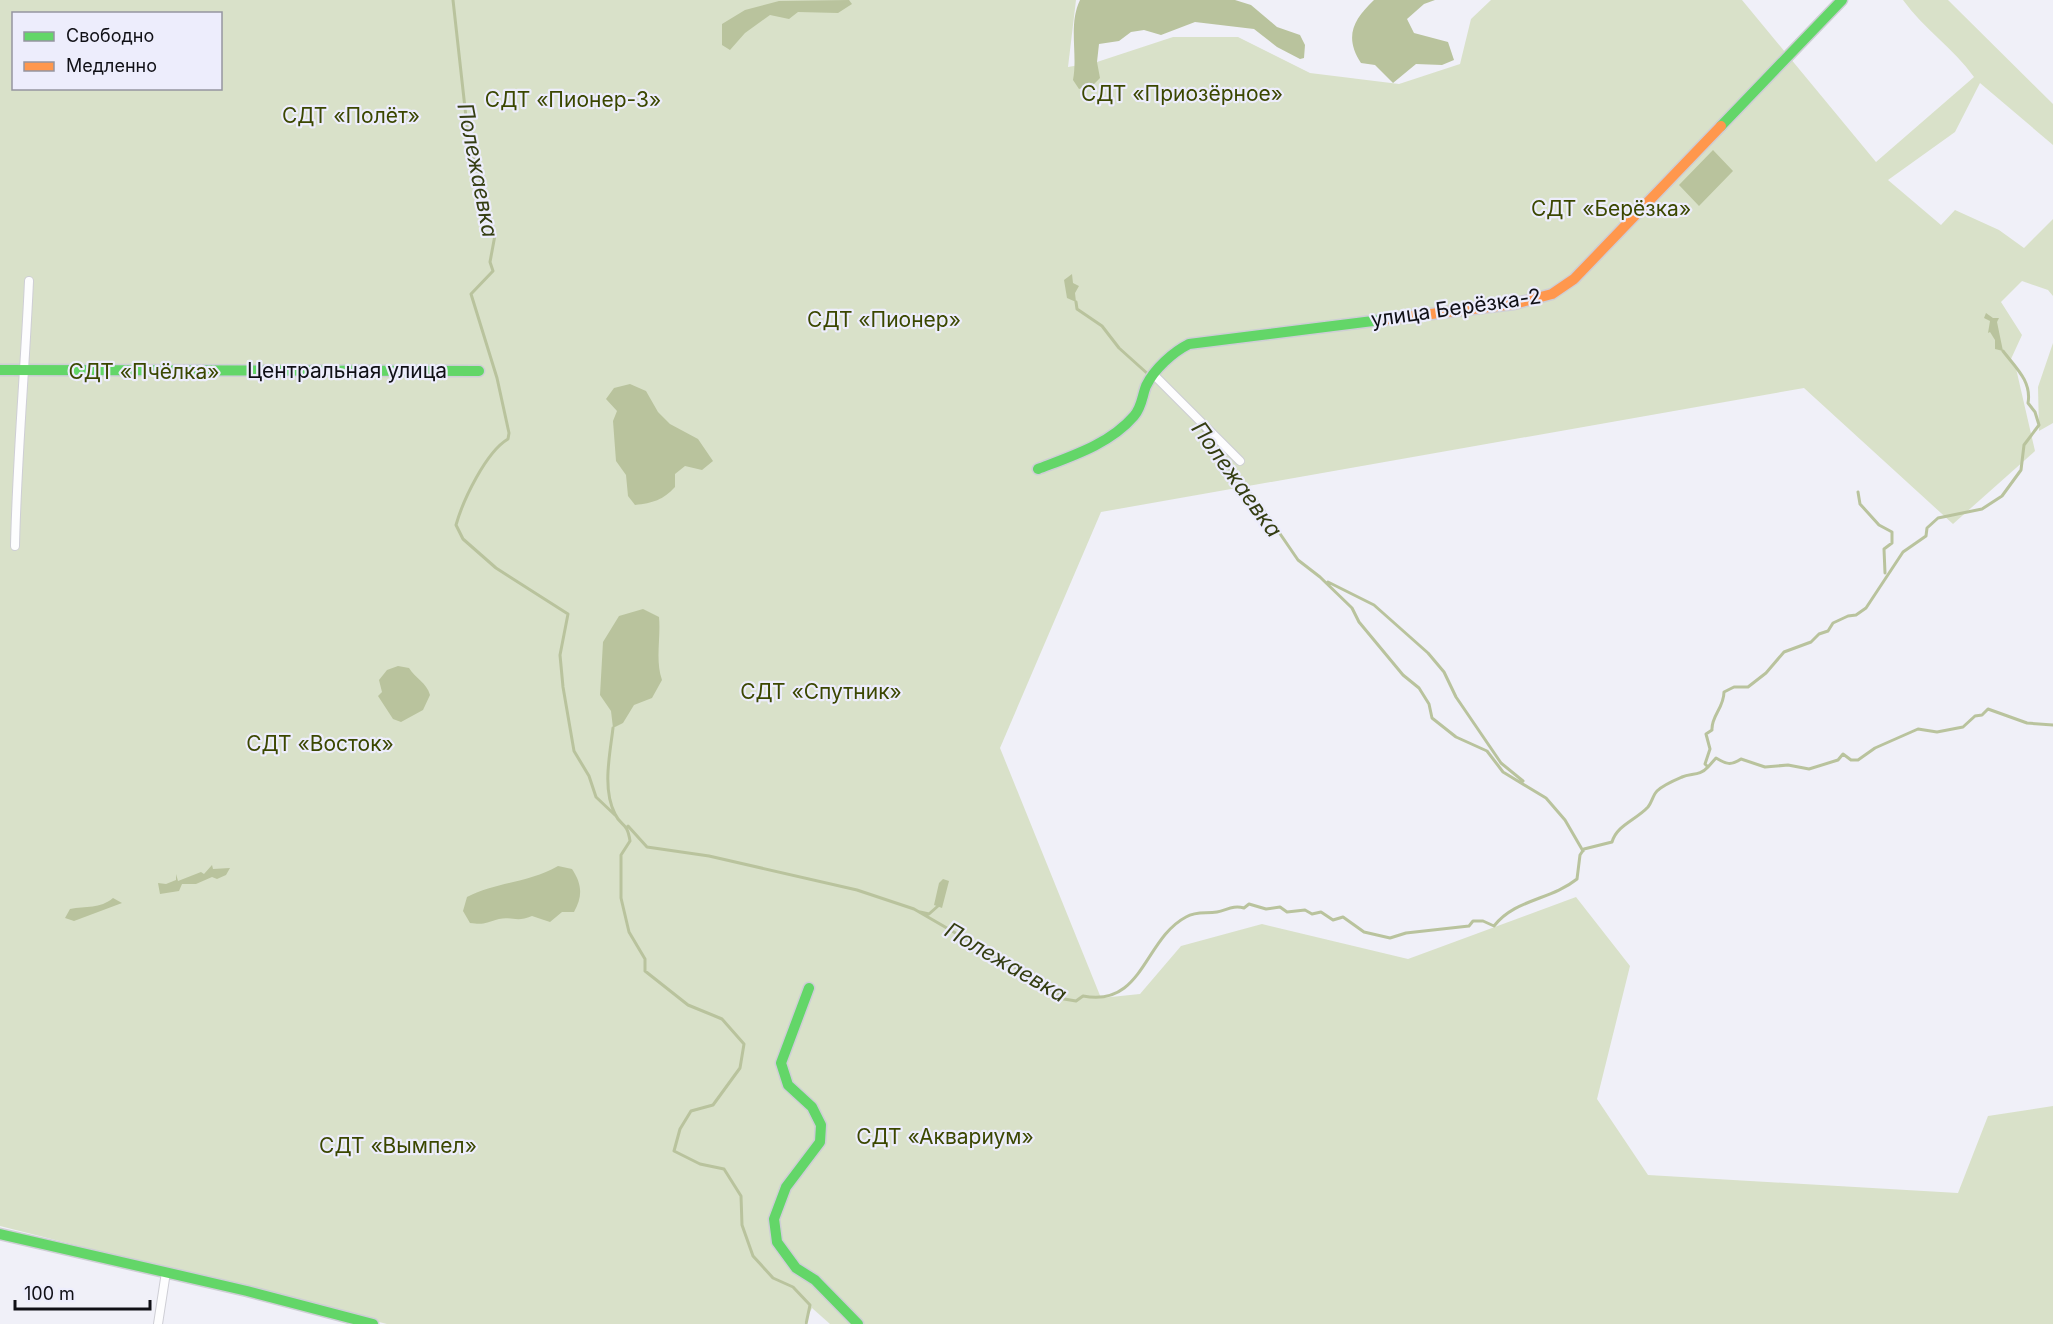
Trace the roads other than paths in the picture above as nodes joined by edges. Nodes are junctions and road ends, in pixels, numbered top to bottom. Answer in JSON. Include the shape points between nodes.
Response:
{"nodes":[{"id":1,"x":1842,"y":0,"type":"edge"},
{"id":2,"x":29,"y":281,"type":"dead end"},
{"id":3,"x":0,"y":370,"type":"edge"},
{"id":4,"x":25,"y":370,"type":"junction"},
{"id":5,"x":479,"y":370,"type":"dead end"},
{"id":6,"x":1155,"y":376,"type":"junction"},
{"id":7,"x":1240,"y":461,"type":"dead end"},
{"id":8,"x":1038,"y":469,"type":"dead end"},
{"id":9,"x":15,"y":546,"type":"dead end"},
{"id":10,"x":809,"y":988,"type":"dead end"},
{"id":11,"x":0,"y":1234,"type":"edge"},
{"id":12,"x":166,"y":1272,"type":"junction"},
{"id":13,"x":158,"y":1324,"type":"edge"},
{"id":14,"x":373,"y":1324,"type":"edge"},
{"id":15,"x":858,"y":1324,"type":"edge"}],
"edges":[{"from":1,"to":6,"type":"street","name":"улица Берёзка-2","via":[[1574,279],[1552,294],[1514,304],[1196,342],[1176,351]]},
{"from":2,"to":4,"type":"street"},
{"from":3,"to":4,"type":"street","name":"Центральная улица"},
{"from":4,"to":5,"type":"street","name":"Центральная улица"},
{"from":4,"to":9,"type":"street","via":[[16,463]]},
{"from":6,"to":7,"type":"street"},
{"from":6,"to":8,"type":"street","name":"улица Берёзка-2","via":[[1148,382],[1136,415],[1112,435]]},
{"from":10,"to":15,"type":"street","via":[[781,1063],[788,1085],[812,1107],[822,1125],[820,1142],[786,1187],[774,1219],[777,1242],[796,1268],[815,1280]]},
{"from":11,"to":12,"type":"street"},
{"from":12,"to":13,"type":"street"},
{"from":12,"to":14,"type":"street"}]}
